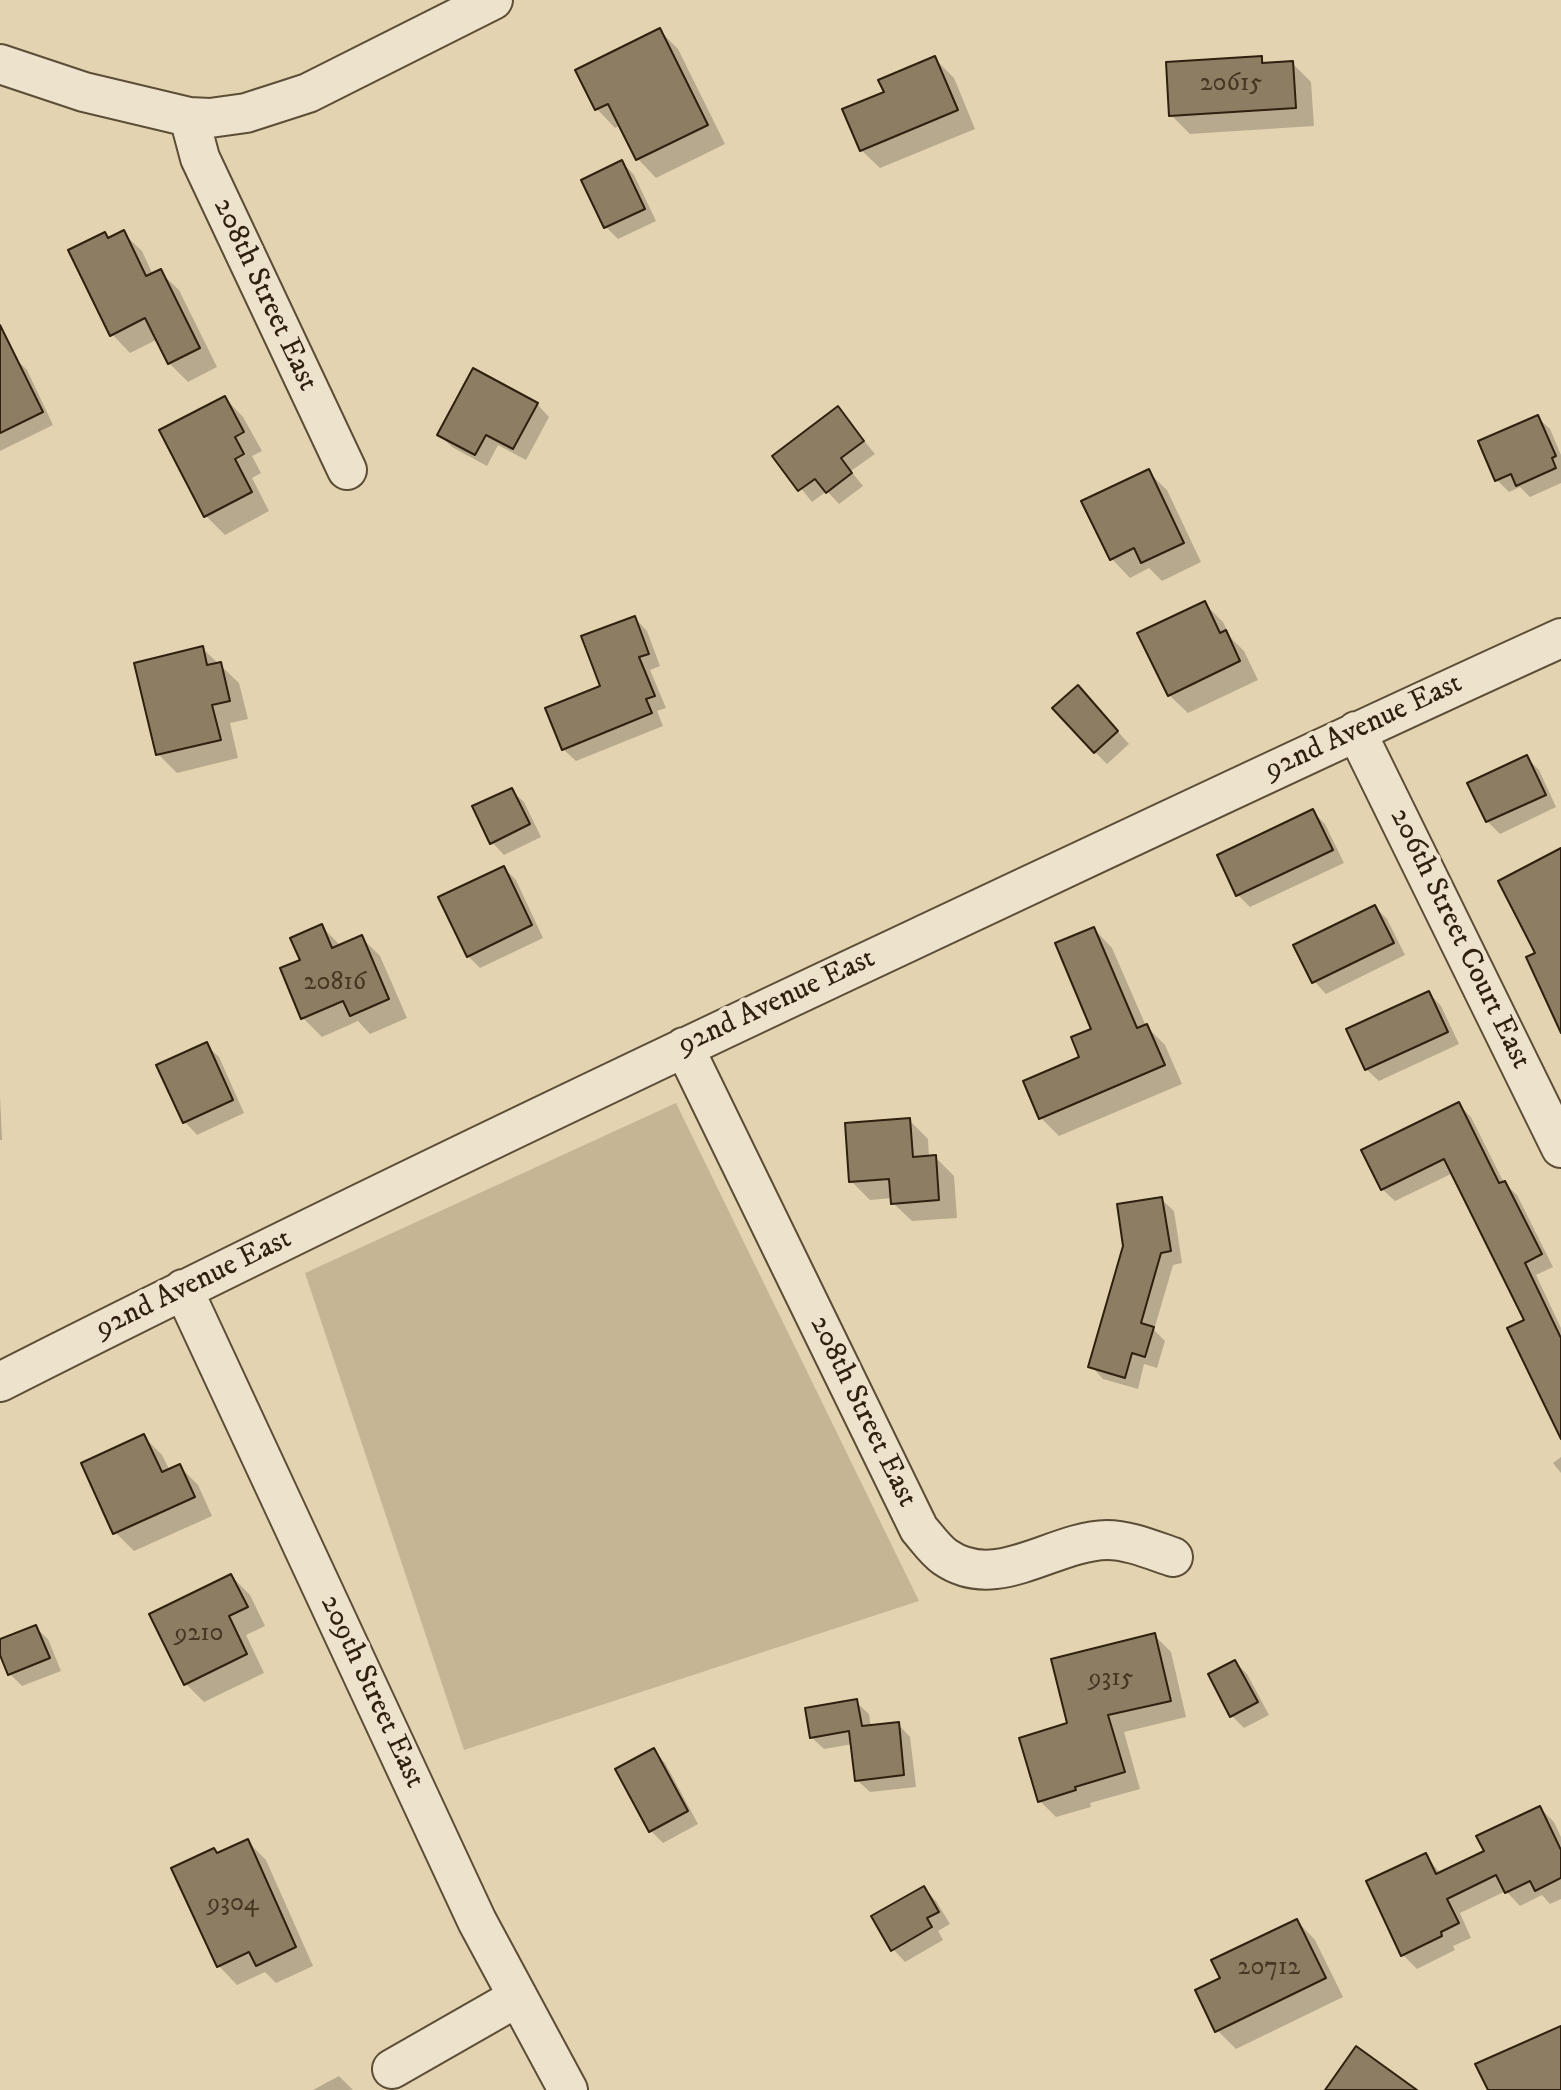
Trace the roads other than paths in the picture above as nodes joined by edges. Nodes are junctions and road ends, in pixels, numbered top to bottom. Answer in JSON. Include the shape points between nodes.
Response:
{"nodes":[{"id":1,"x":493,"y":0,"type":"edge"},
{"id":2,"x":437,"y":11,"type":"edge"},
{"id":3,"x":0,"y":64,"type":"edge"},
{"id":4,"x":189,"y":117,"type":"junction"},
{"id":5,"x":347,"y":470,"type":"dead end"},
{"id":6,"x":1561,"y":638,"type":"edge"},
{"id":7,"x":1356,"y":731,"type":"junction"},
{"id":8,"x":684,"y":1047,"type":"junction"},
{"id":9,"x":1561,"y":1148,"type":"edge"},
{"id":10,"x":183,"y":1289,"type":"junction"},
{"id":11,"x":0,"y":1382,"type":"edge"},
{"id":12,"x":1173,"y":1557,"type":"dead end"},
{"id":13,"x":518,"y":1997,"type":"junction"},
{"id":14,"x":392,"y":2069,"type":"dead end"},
{"id":15,"x":568,"y":2090,"type":"edge"}],
"edges":[{"from":1,"to":2,"type":"street"},
{"from":2,"to":4,"type":"street","via":[[308,93],[246,113]]},
{"from":3,"to":4,"type":"street","via":[[84,92]]},
{"from":4,"to":5,"type":"street","name":"208th Street East","via":[[206,171]]},
{"from":6,"to":7,"type":"street","name":"92nd Avenue East"},
{"from":7,"to":8,"type":"street","name":"92nd Avenue East"},
{"from":7,"to":9,"type":"street","name":"206th Street Court East"},
{"from":8,"to":10,"type":"street","name":"92nd Avenue East"},
{"from":8,"to":12,"type":"street","name":"208th Street East","via":[[919,1529],[944,1556],[973,1570],[1009,1568],[1106,1540]]},
{"from":10,"to":11,"type":"street","name":"92nd Avenue East"},
{"from":10,"to":13,"type":"street","name":"209th Street East","via":[[477,1921]]},
{"from":13,"to":14,"type":"street"},
{"from":13,"to":15,"type":"street","name":"209th Street East"}]}
